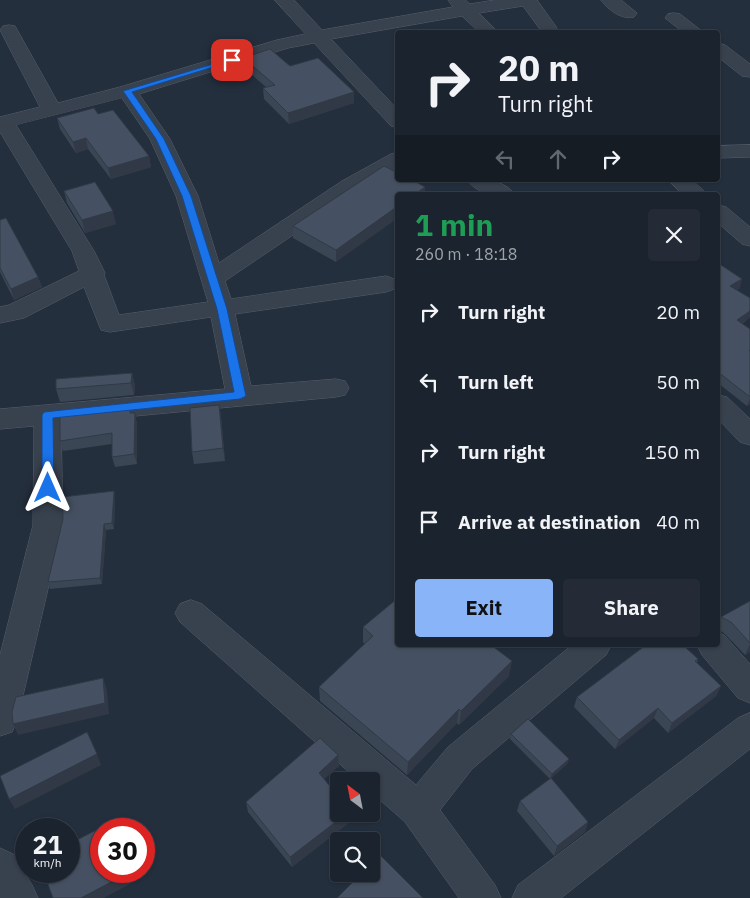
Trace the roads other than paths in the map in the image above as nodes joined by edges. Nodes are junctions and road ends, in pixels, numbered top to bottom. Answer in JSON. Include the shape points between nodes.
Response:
{"nodes":[{"id":1,"x":284,"y":0,"type":"edge"},
{"id":2,"x":526,"y":0,"type":"edge"},
{"id":3,"x":610,"y":0,"type":"edge"},
{"id":4,"x":460,"y":6,"type":"edge"},
{"id":5,"x":628,"y":13,"type":"dead end"},
{"id":6,"x":674,"y":18,"type":"dead end"},
{"id":7,"x":548,"y":28,"type":"dead end"},
{"id":8,"x":9,"y":30,"type":"dead end"},
{"id":9,"x":487,"y":30,"type":"edge"},
{"id":10,"x":691,"y":30,"type":"edge"},
{"id":11,"x":319,"y":36,"type":"junction"},
{"id":12,"x":720,"y":50,"type":"edge"},
{"id":13,"x":750,"y":72,"type":"edge"},
{"id":14,"x":725,"y":75,"type":"dead end"},
{"id":15,"x":127,"y":91,"type":"junction"},
{"id":16,"x":52,"y":110,"type":"junction"},
{"id":17,"x":395,"y":119,"type":"edge"},
{"id":18,"x":2,"y":123,"type":"edge"},
{"id":19,"x":750,"y":151,"type":"edge"},
{"id":20,"x":720,"y":152,"type":"edge"},
{"id":21,"x":395,"y":160,"type":"edge"},
{"id":22,"x":482,"y":182,"type":"edge"},
{"id":23,"x":681,"y":182,"type":"edge"},
{"id":24,"x":499,"y":192,"type":"edge"},
{"id":25,"x":693,"y":192,"type":"edge"},
{"id":26,"x":720,"y":214,"type":"edge"},
{"id":27,"x":750,"y":239,"type":"edge"},
{"id":28,"x":93,"y":273,"type":"junction"},
{"id":29,"x":212,"y":279,"type":"junction"},
{"id":30,"x":386,"y":284,"type":"dead end"},
{"id":31,"x":222,"y":309,"type":"junction"},
{"id":32,"x":0,"y":315,"type":"edge"},
{"id":33,"x":336,"y":388,"type":"dead end"},
{"id":34,"x":240,"y":396,"type":"junction"},
{"id":35,"x":720,"y":406,"type":"edge"},
{"id":36,"x":48,"y":415,"type":"junction"},
{"id":37,"x":0,"y":419,"type":"edge"},
{"id":38,"x":750,"y":435,"type":"edge"},
{"id":39,"x":190,"y":613,"type":"dead end"},
{"id":40,"x":593,"y":647,"type":"edge"},
{"id":41,"x":715,"y":647,"type":"edge"},
{"id":42,"x":750,"y":688,"type":"edge"},
{"id":43,"x":0,"y":720,"type":"edge"},
{"id":44,"x":750,"y":729,"type":"edge"},
{"id":45,"x":418,"y":810,"type":"junction"},
{"id":46,"x":0,"y":867,"type":"edge"},
{"id":47,"x":19,"y":898,"type":"edge"},
{"id":48,"x":482,"y":898,"type":"edge"},
{"id":49,"x":531,"y":898,"type":"edge"}],
"edges":[{"from":1,"to":11,"type":"street"},
{"from":2,"to":4,"type":"street"},
{"from":2,"to":7,"type":"street"},
{"from":3,"to":5,"type":"street"},
{"from":4,"to":9,"type":"street"},
{"from":4,"to":11,"type":"street"},
{"from":6,"to":10,"type":"street"},
{"from":8,"to":16,"type":"street"},
{"from":11,"to":15,"type":"street"},
{"from":11,"to":17,"type":"street"},
{"from":12,"to":13,"type":"street"},
{"from":13,"to":14,"type":"street"},
{"from":15,"to":16,"type":"street"},
{"from":15,"to":29,"type":"street","via":[[160,139],[187,196]]},
{"from":16,"to":18,"type":"street"},
{"from":18,"to":28,"type":"street","via":[[74,234]]},
{"from":19,"to":20,"type":"street"},
{"from":21,"to":29,"type":"street","via":[[350,186]]},
{"from":22,"to":24,"type":"street"},
{"from":23,"to":25,"type":"street"},
{"from":26,"to":27,"type":"street"},
{"from":28,"to":31,"type":"street","via":[[110,324]]},
{"from":28,"to":32,"type":"street","via":[[15,312]]},
{"from":29,"to":31,"type":"street"},
{"from":30,"to":31,"type":"street"},
{"from":31,"to":34,"type":"street"},
{"from":33,"to":34,"type":"street"},
{"from":34,"to":36,"type":"street"},
{"from":35,"to":38,"type":"street"},
{"from":36,"to":37,"type":"street"},
{"from":36,"to":43,"type":"street","via":[[48,525]]},
{"from":39,"to":45,"type":"street"},
{"from":40,"to":45,"type":"street","via":[[460,758]]},
{"from":41,"to":42,"type":"street"},
{"from":44,"to":49,"type":"street"},
{"from":45,"to":48,"type":"street"},
{"from":46,"to":47,"type":"street"}]}
